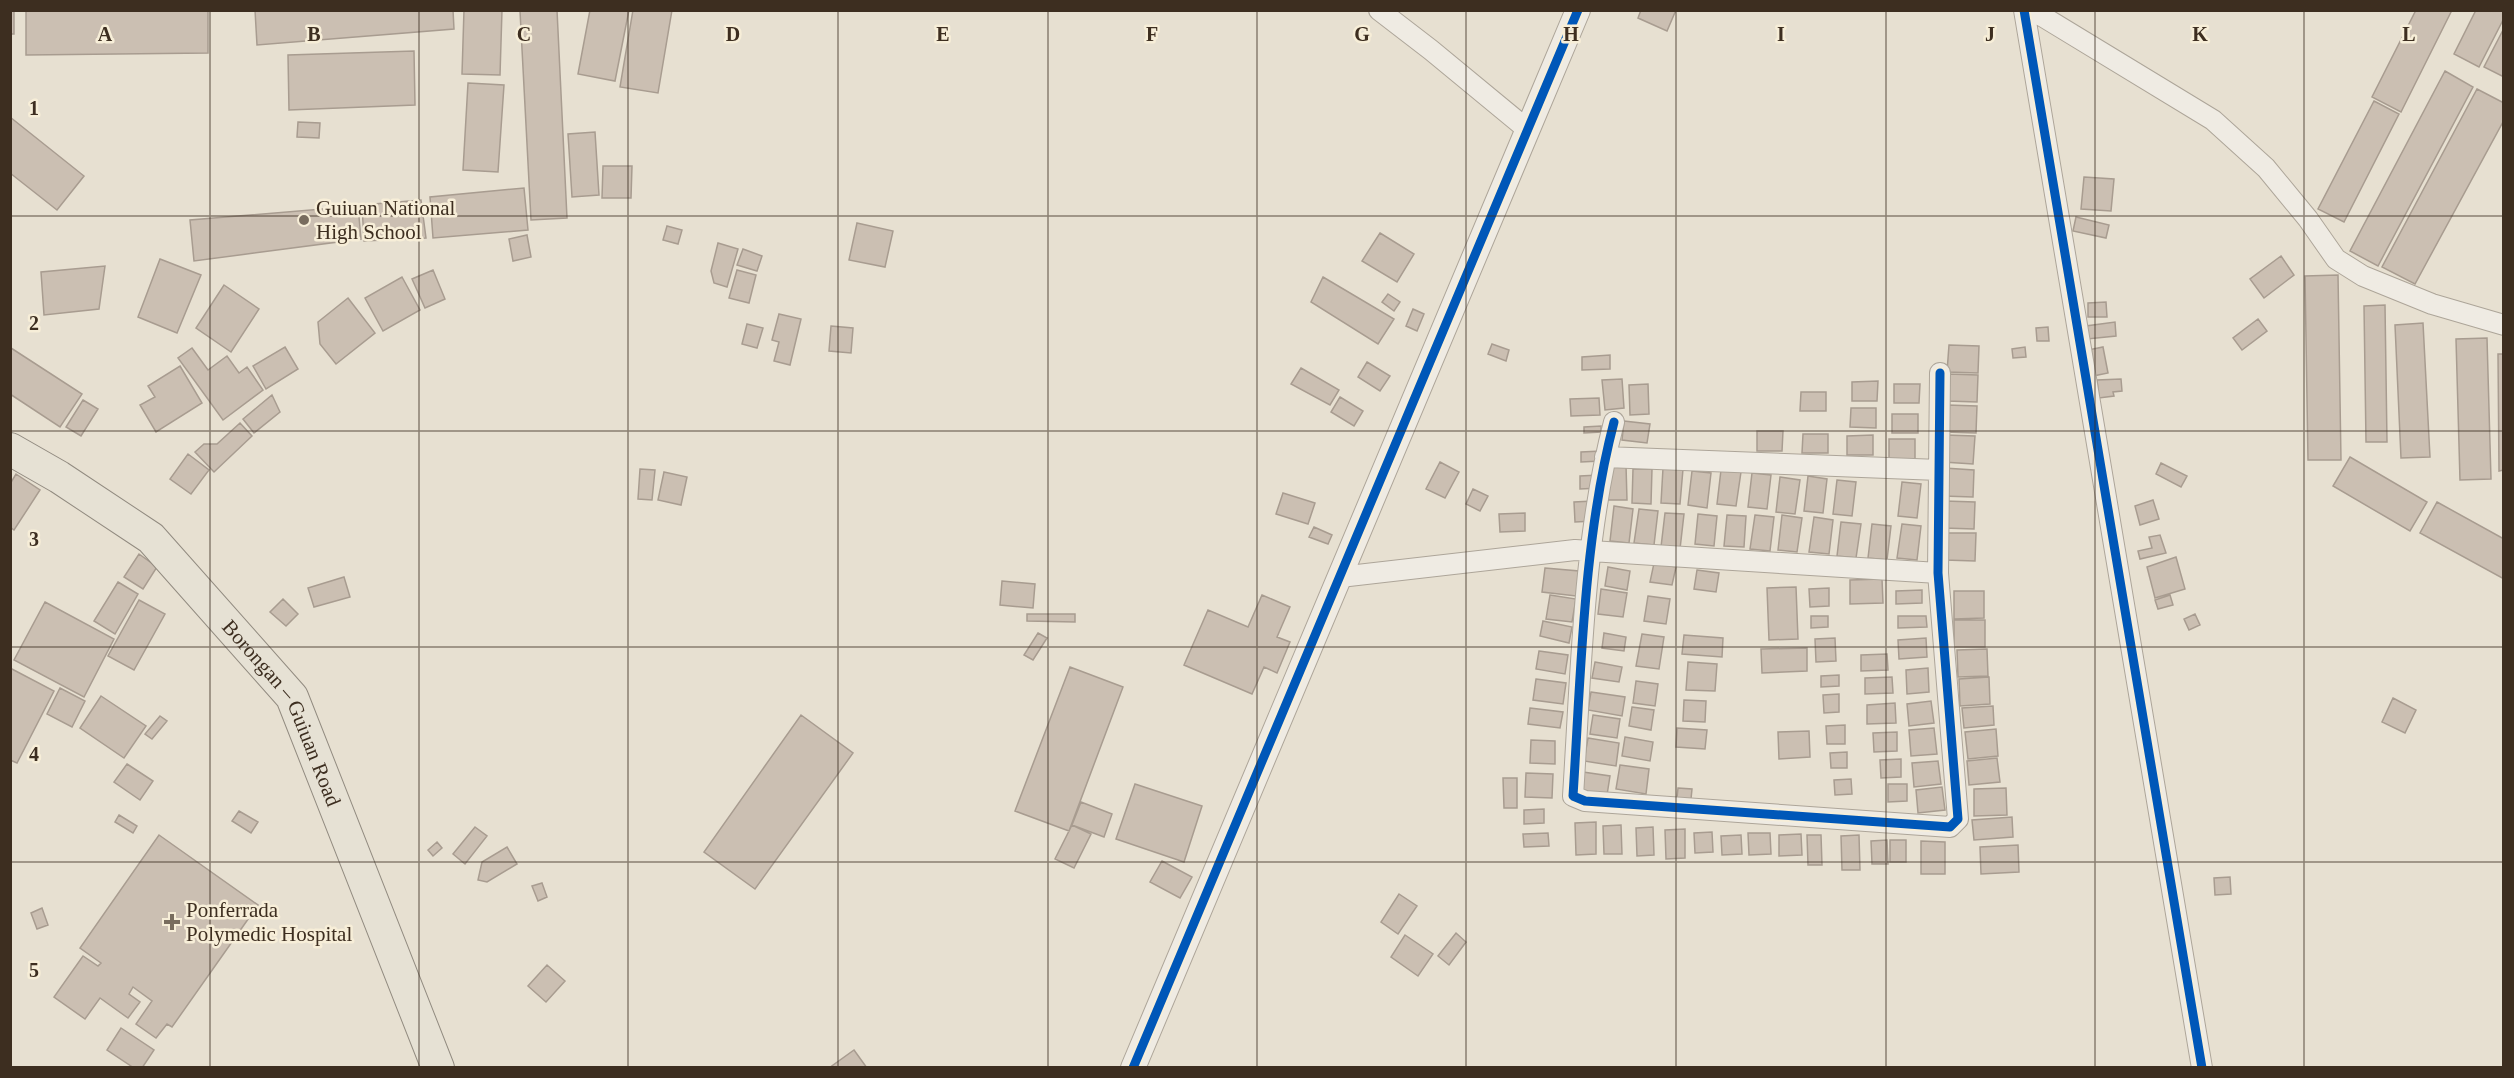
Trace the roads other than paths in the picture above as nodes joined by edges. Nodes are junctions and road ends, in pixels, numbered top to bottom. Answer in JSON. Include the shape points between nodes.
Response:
{"nodes":[{"id":1,"x":1378,"y":10,"type":"edge"},
{"id":2,"x":1578,"y":10,"type":"edge"},
{"id":3,"x":2024,"y":10,"type":"edge"},
{"id":4,"x":2032,"y":10,"type":"edge"},
{"id":5,"x":1528,"y":130,"type":"junction"},
{"id":6,"x":2504,"y":325,"type":"edge"},
{"id":7,"x":1940,"y":373,"type":"dead end"},
{"id":8,"x":1614,"y":422,"type":"dead end"},
{"id":9,"x":10,"y":449,"type":"edge"},
{"id":10,"x":1605,"y":457,"type":"junction"},
{"id":11,"x":1939,"y":470,"type":"junction"},
{"id":12,"x":1591,"y":551,"type":"junction"},
{"id":13,"x":1938,"y":573,"type":"junction"},
{"id":14,"x":1340,"y":577,"type":"junction"},
{"id":15,"x":438,"y":1068,"type":"edge"},
{"id":16,"x":1133,"y":1068,"type":"edge"},
{"id":17,"x":2202,"y":1068,"type":"edge"}],
"edges":[{"from":1,"to":5,"type":"street"},
{"from":2,"to":5,"type":"street"},
{"from":3,"to":17,"type":"street"},
{"from":4,"to":6,"type":"street","via":[[2213,120],[2265,168],[2336,259],[2363,276],[2432,304]]},
{"from":5,"to":14,"type":"street"},
{"from":7,"to":11,"type":"street"},
{"from":8,"to":10,"type":"street"},
{"from":9,"to":15,"type":"main road","name":"Borongan – Guiuan Road","via":[[151,538],[292,697]]},
{"from":10,"to":11,"type":"street"},
{"from":10,"to":12,"type":"street"},
{"from":11,"to":13,"type":"street"},
{"from":12,"to":13,"type":"street"},
{"from":12,"to":13,"type":"street","via":[[1573,796],[1585,801],[1950,827],[1958,819]]},
{"from":12,"to":14,"type":"street"},
{"from":14,"to":16,"type":"street"}]}
